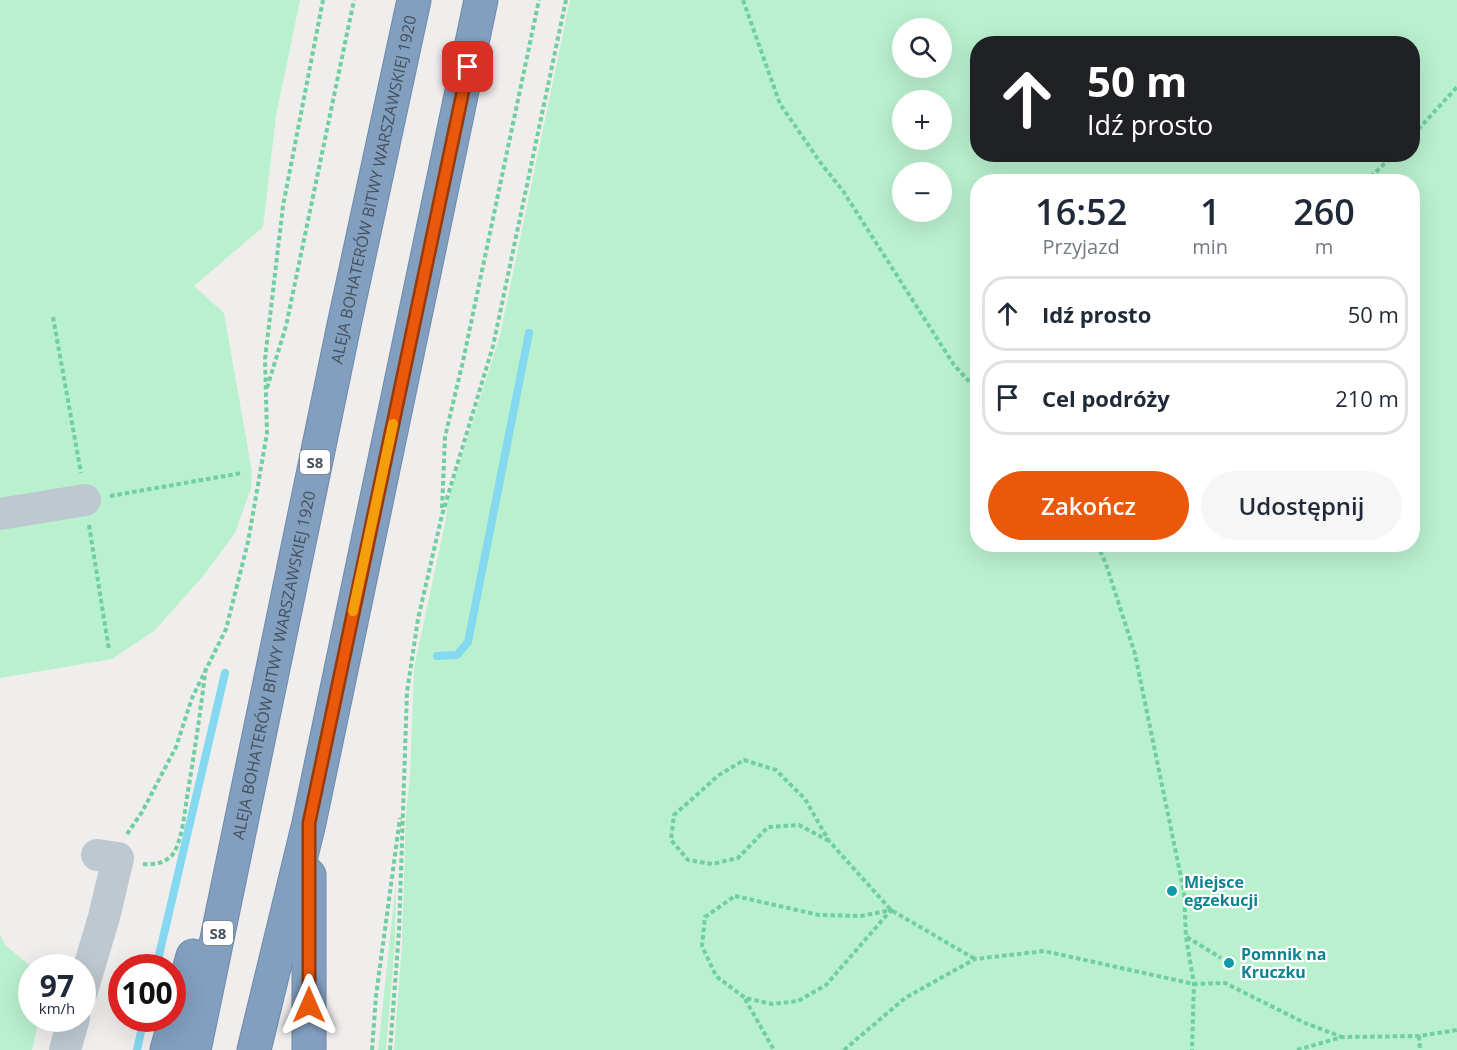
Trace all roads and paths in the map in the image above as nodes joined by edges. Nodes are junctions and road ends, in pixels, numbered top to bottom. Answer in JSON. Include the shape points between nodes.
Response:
{"nodes":[{"id":1,"x":323,"y":0,"type":"edge"},
{"id":2,"x":354,"y":0,"type":"edge"},
{"id":3,"x":414,"y":0,"type":"edge"},
{"id":4,"x":481,"y":0,"type":"edge"},
{"id":5,"x":539,"y":0,"type":"edge"},
{"id":6,"x":566,"y":0,"type":"edge"},
{"id":7,"x":743,"y":0,"type":"edge"},
{"id":8,"x":1457,"y":87,"type":"edge"},
{"id":9,"x":1420,"y":127,"type":"edge"},
{"id":10,"x":1386,"y":162,"type":"edge"},
{"id":11,"x":1374,"y":174,"type":"edge"},
{"id":12,"x":970,"y":383,"type":"edge"},
{"id":13,"x":265,"y":392,"type":"junction"},
{"id":14,"x":242,"y":473,"type":"dead end"},
{"id":15,"x":86,"y":500,"type":"joint"},
{"id":16,"x":0,"y":514,"type":"edge"},
{"id":17,"x":442,"y":515,"type":"junction"},
{"id":18,"x":1101,"y":552,"type":"edge"},
{"id":19,"x":206,"y":666,"type":"junction"},
{"id":20,"x":403,"y":796,"type":"junction"},
{"id":21,"x":242,"y":816,"type":"junction"},
{"id":22,"x":309,"y":823,"type":"junction"},
{"id":23,"x":829,"y":841,"type":"junction"},
{"id":24,"x":107,"y":857,"type":"junction"},
{"id":25,"x":891,"y":910,"type":"junction"},
{"id":26,"x":1186,"y":937,"type":"junction"},
{"id":27,"x":93,"y":954,"type":"edge"},
{"id":28,"x":1221,"y":958,"type":"dead end"},
{"id":29,"x":975,"y":959,"type":"junction"},
{"id":30,"x":1194,"y":984,"type":"junction"},
{"id":31,"x":745,"y":998,"type":"junction"},
{"id":32,"x":1457,"y":1029,"type":"edge"},
{"id":33,"x":70,"y":1032,"type":"edge"},
{"id":34,"x":1419,"y":1036,"type":"junction"},
{"id":35,"x":1342,"y":1037,"type":"junction"},
{"id":36,"x":65,"y":1050,"type":"edge"},
{"id":37,"x":167,"y":1050,"type":"edge"},
{"id":38,"x":194,"y":1050,"type":"edge"},
{"id":39,"x":254,"y":1050,"type":"edge"},
{"id":40,"x":309,"y":1050,"type":"edge"},
{"id":41,"x":372,"y":1050,"type":"edge"},
{"id":42,"x":390,"y":1050,"type":"edge"},
{"id":43,"x":774,"y":1050,"type":"edge"},
{"id":44,"x":843,"y":1050,"type":"edge"},
{"id":45,"x":1192,"y":1050,"type":"edge"},
{"id":46,"x":1297,"y":1050,"type":"edge"},
{"id":47,"x":1420,"y":1050,"type":"edge"}],
"edges":[{"from":1,"to":13,"type":"path","via":[[283,206],[265,359]]},
{"from":2,"to":13,"type":"path","via":[[286,326]]},
{"from":3,"to":21,"type":"highway","name":"ALEJA BOHATERÓW BITWY WARSZAWSKIEJ 1920","number":"S8"},
{"from":4,"to":22,"type":"highway"},
{"from":5,"to":17,"type":"path","via":[[445,437]]},
{"from":6,"to":17,"type":"path","via":[[493,346]]},
{"from":7,"to":12,"type":"path","via":[[780,104],[843,191],[954,365]]},
{"from":8,"to":9,"type":"path"},
{"from":10,"to":11,"type":"path"},
{"from":13,"to":19,"type":"path","via":[[267,433],[248,542],[226,629]]},
{"from":14,"to":15,"type":"path"},
{"from":15,"to":16,"type":"lane"},
{"from":17,"to":20,"type":"path","via":[[418,619],[407,692]]},
{"from":18,"to":26,"type":"path","via":[[1135,654],[1184,892]]},
{"from":19,"to":24,"type":"path","via":[[176,747],[141,812]]},
{"from":19,"to":24,"type":"path","via":[[184,815],[172,855],[161,863],[146,865]]},
{"from":20,"to":41,"type":"path"},
{"from":20,"to":42,"type":"path"},
{"from":21,"to":37,"type":"highway","via":[[201,924]]},
{"from":21,"to":38,"type":"highway","name":"ALEJA BOHATERÓW BITWY WARSZAWSKIEJ 1920","number":"S8"},
{"from":22,"to":39,"type":"highway"},
{"from":22,"to":40,"type":"highway"},
{"from":23,"to":23,"type":"path","via":[[805,799],[776,770],[744,760],[719,775],[674,815],[671,840],[688,860],[712,864],[738,858],[768,827],[799,825]]},
{"from":23,"to":25,"type":"path"},
{"from":24,"to":27,"type":"lane","via":[[104,917]]},
{"from":25,"to":29,"type":"path"},
{"from":25,"to":31,"type":"path","via":[[826,985],[798,1001],[772,1004]]},
{"from":25,"to":31,"type":"path","via":[[861,916],[819,915],[735,896],[705,917],[702,946],[716,976]]},
{"from":26,"to":28,"type":"path"},
{"from":26,"to":30,"type":"path"},
{"from":29,"to":30,"type":"path","via":[[1044,951]]},
{"from":29,"to":44,"type":"path","via":[[905,998]]},
{"from":30,"to":35,"type":"path","via":[[1224,983]]},
{"from":30,"to":45,"type":"path"},
{"from":31,"to":43,"type":"path"},
{"from":32,"to":34,"type":"path"},
{"from":33,"to":36,"type":"lane"},
{"from":34,"to":35,"type":"path"},
{"from":34,"to":47,"type":"path"},
{"from":35,"to":46,"type":"path"}]}
